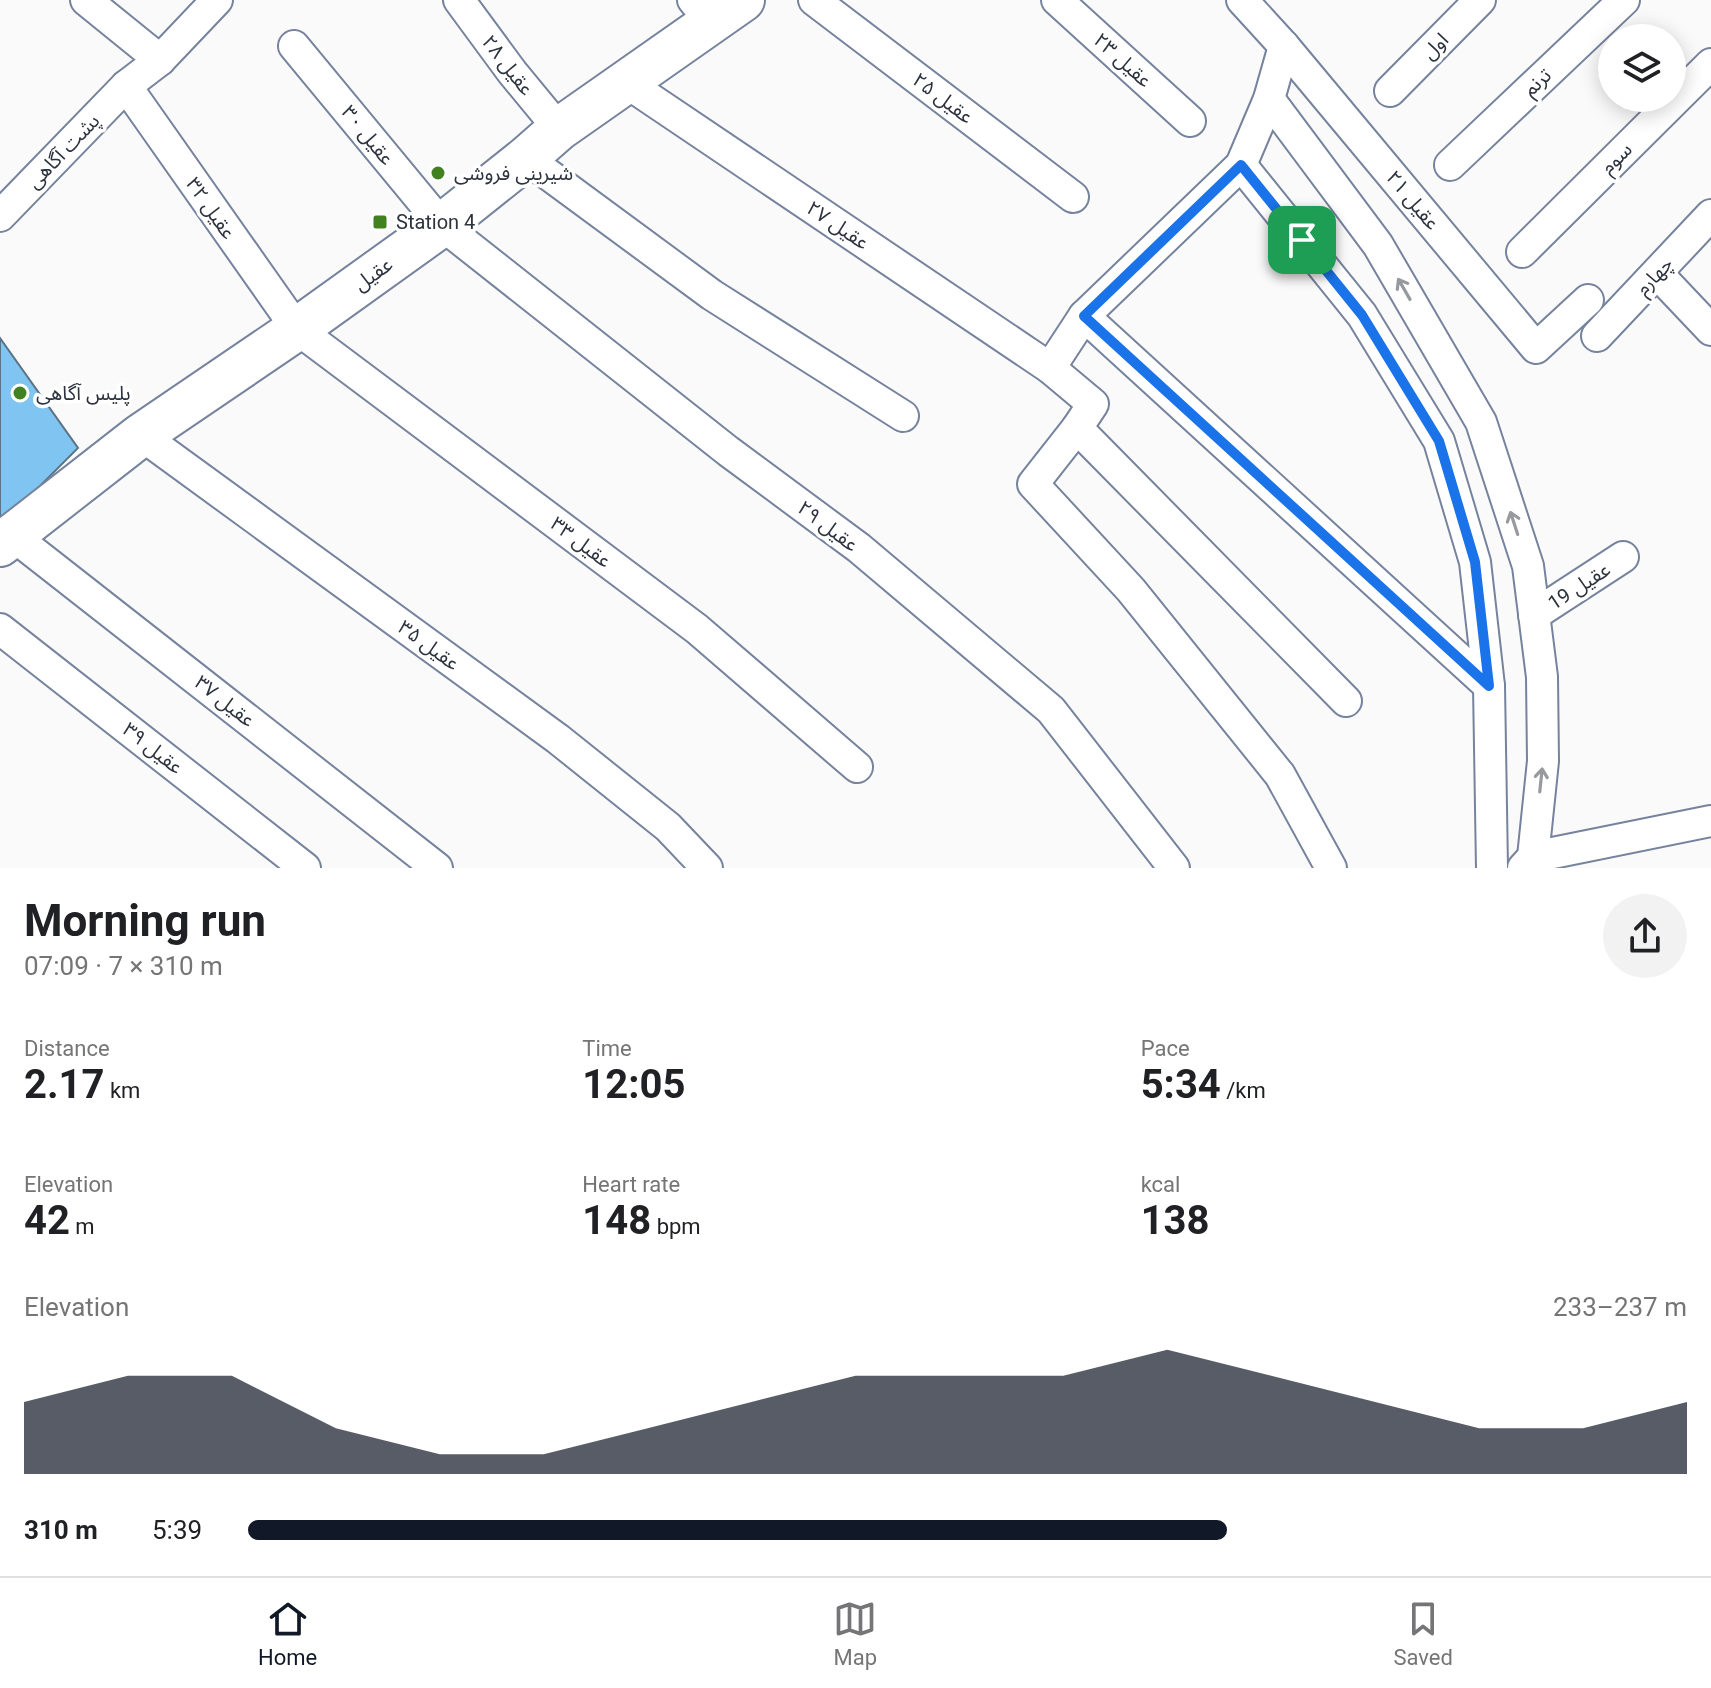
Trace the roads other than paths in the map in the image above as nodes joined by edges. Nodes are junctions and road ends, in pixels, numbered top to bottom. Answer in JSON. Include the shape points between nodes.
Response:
{"nodes":[{"id":1,"x":86,"y":0,"type":"edge"},
{"id":2,"x":217,"y":0,"type":"edge"},
{"id":3,"x":459,"y":0,"type":"edge"},
{"id":4,"x":814,"y":0,"type":"edge"},
{"id":5,"x":1057,"y":0,"type":"edge"},
{"id":6,"x":1242,"y":0,"type":"edge"},
{"id":7,"x":1480,"y":0,"type":"edge"},
{"id":8,"x":1624,"y":0,"type":"edge"},
{"id":9,"x":716,"y":8,"type":"edge"},
{"id":10,"x":294,"y":46,"type":"dead end"},
{"id":11,"x":1284,"y":46,"type":"junction"},
{"id":12,"x":160,"y":60,"type":"junction"},
{"id":13,"x":1711,"y":64,"type":"edge"},
{"id":14,"x":627,"y":83,"type":"junction"},
{"id":15,"x":126,"y":86,"type":"junction"},
{"id":16,"x":1390,"y":91,"type":"dead end"},
{"id":17,"x":1269,"y":99,"type":"junction"},
{"id":18,"x":1190,"y":121,"type":"dead end"},
{"id":19,"x":559,"y":129,"type":"junction"},
{"id":20,"x":526,"y":158,"type":"junction"},
{"id":21,"x":1241,"y":165,"type":"junction"},
{"id":22,"x":1450,"y":165,"type":"dead end"},
{"id":23,"x":1073,"y":197,"type":"dead end"},
{"id":24,"x":1,"y":213,"type":"edge"},
{"id":25,"x":1711,"y":215,"type":"edge"},
{"id":26,"x":442,"y":225,"type":"junction"},
{"id":27,"x":1522,"y":252,"type":"dead end"},
{"id":28,"x":1657,"y":273,"type":"junction"},
{"id":29,"x":1588,"y":300,"type":"dead end"},
{"id":30,"x":1084,"y":316,"type":"junction"},
{"id":31,"x":297,"y":329,"type":"junction"},
{"id":32,"x":1711,"y":330,"type":"edge"},
{"id":33,"x":1597,"y":336,"type":"dead end"},
{"id":34,"x":1050,"y":368,"type":"junction"},
{"id":35,"x":903,"y":416,"type":"dead end"},
{"id":36,"x":1077,"y":428,"type":"junction"},
{"id":37,"x":141,"y":435,"type":"junction"},
{"id":38,"x":6,"y":540,"type":"edge"},
{"id":39,"x":1623,"y":557,"type":"dead end"},
{"id":40,"x":1534,"y":615,"type":"junction"},
{"id":41,"x":0,"y":629,"type":"edge"},
{"id":42,"x":1489,"y":686,"type":"junction"},
{"id":43,"x":1346,"y":701,"type":"dead end"},
{"id":44,"x":857,"y":767,"type":"dead end"},
{"id":45,"x":1711,"y":821,"type":"edge"},
{"id":46,"x":1528,"y":863,"type":"edge"},
{"id":47,"x":305,"y":868,"type":"edge"},
{"id":48,"x":437,"y":868,"type":"edge"},
{"id":49,"x":707,"y":868,"type":"edge"},
{"id":50,"x":1174,"y":868,"type":"edge"},
{"id":51,"x":1331,"y":868,"type":"edge"},
{"id":52,"x":1492,"y":868,"type":"edge"}],
"edges":[{"from":1,"to":12,"type":"street"},
{"from":2,"to":12,"type":"street","name":"پشت آگاهی"},
{"from":3,"to":19,"type":"street","name":"۲۸ عقیل"},
{"from":4,"to":23,"type":"street","name":"عقیل ۲۵"},
{"from":5,"to":18,"type":"street","name":"عقیل ۲۳"},
{"from":6,"to":11,"type":"street","name":"عقیل ۲۱"},
{"from":7,"to":16,"type":"street","name":"اول"},
{"from":8,"to":22,"type":"street","name":"ترنم"},
{"from":9,"to":14,"type":"main road","name":"عقیل"},
{"from":10,"to":26,"type":"street","name":"عقیل ۳۰"},
{"from":11,"to":17,"type":"street"},
{"from":11,"to":29,"type":"street","name":"عقیل ۲۱","via":[[1536,348]]},
{"from":12,"to":15,"type":"street","name":"پشت آگاهی"},
{"from":13,"to":27,"type":"street","name":"سوم"},
{"from":14,"to":19,"type":"main road","name":"عقیل"},
{"from":14,"to":34,"type":"street","name":"عقیل ۲۷"},
{"from":15,"to":24,"type":"street","name":"پشت آگاهی"},
{"from":15,"to":31,"type":"street","name":"عقیل ۳۲"},
{"from":17,"to":21,"type":"street"},
{"from":40,"to":17,"type":"street","one_way":true,"via":[[1528,566],[1481,422],[1378,245]]},
{"from":19,"to":20,"type":"main road","name":"عقیل"},
{"from":20,"to":26,"type":"main road","name":"عقیل"},
{"from":20,"to":35,"type":"street","via":[[712,295]]},
{"from":21,"to":30,"type":"street"},
{"from":21,"to":42,"type":"street","via":[[1362,315],[1439,441],[1475,562]]},
{"from":25,"to":28,"type":"street","name":"چهارم"},
{"from":26,"to":31,"type":"main road","name":"عقیل"},
{"from":26,"to":50,"type":"street","name":"عقیل ۲۹","via":[[859,548],[1051,710]]},
{"from":28,"to":32,"type":"street"},
{"from":28,"to":33,"type":"street","name":"چهارم"},
{"from":30,"to":34,"type":"street"},
{"from":30,"to":42,"type":"street"},
{"from":31,"to":37,"type":"main road","name":"عقیل"},
{"from":31,"to":44,"type":"street","name":"عقیل ۳۳","via":[[697,629]]},
{"from":34,"to":36,"type":"street","name":"عقیل ۲۷","via":[[1093,404]]},
{"from":36,"to":43,"type":"street"},
{"from":36,"to":51,"type":"street","via":[[1033,484],[1131,590],[1280,775]]},
{"from":37,"to":38,"type":"main road","name":"عقیل"},
{"from":37,"to":49,"type":"street","name":"عقیل ۳۵","via":[[558,739],[668,827]]},
{"from":38,"to":48,"type":"street","name":"عقیل ۳۷"},
{"from":39,"to":40,"type":"street","name":"عقیل 19"},
{"from":46,"to":40,"type":"street","one_way":true,"via":[[1543,761],[1542,677]]},
{"from":41,"to":47,"type":"street","name":"عقیل ۳۹"},
{"from":42,"to":52,"type":"street"},
{"from":45,"to":46,"type":"street"}]}
